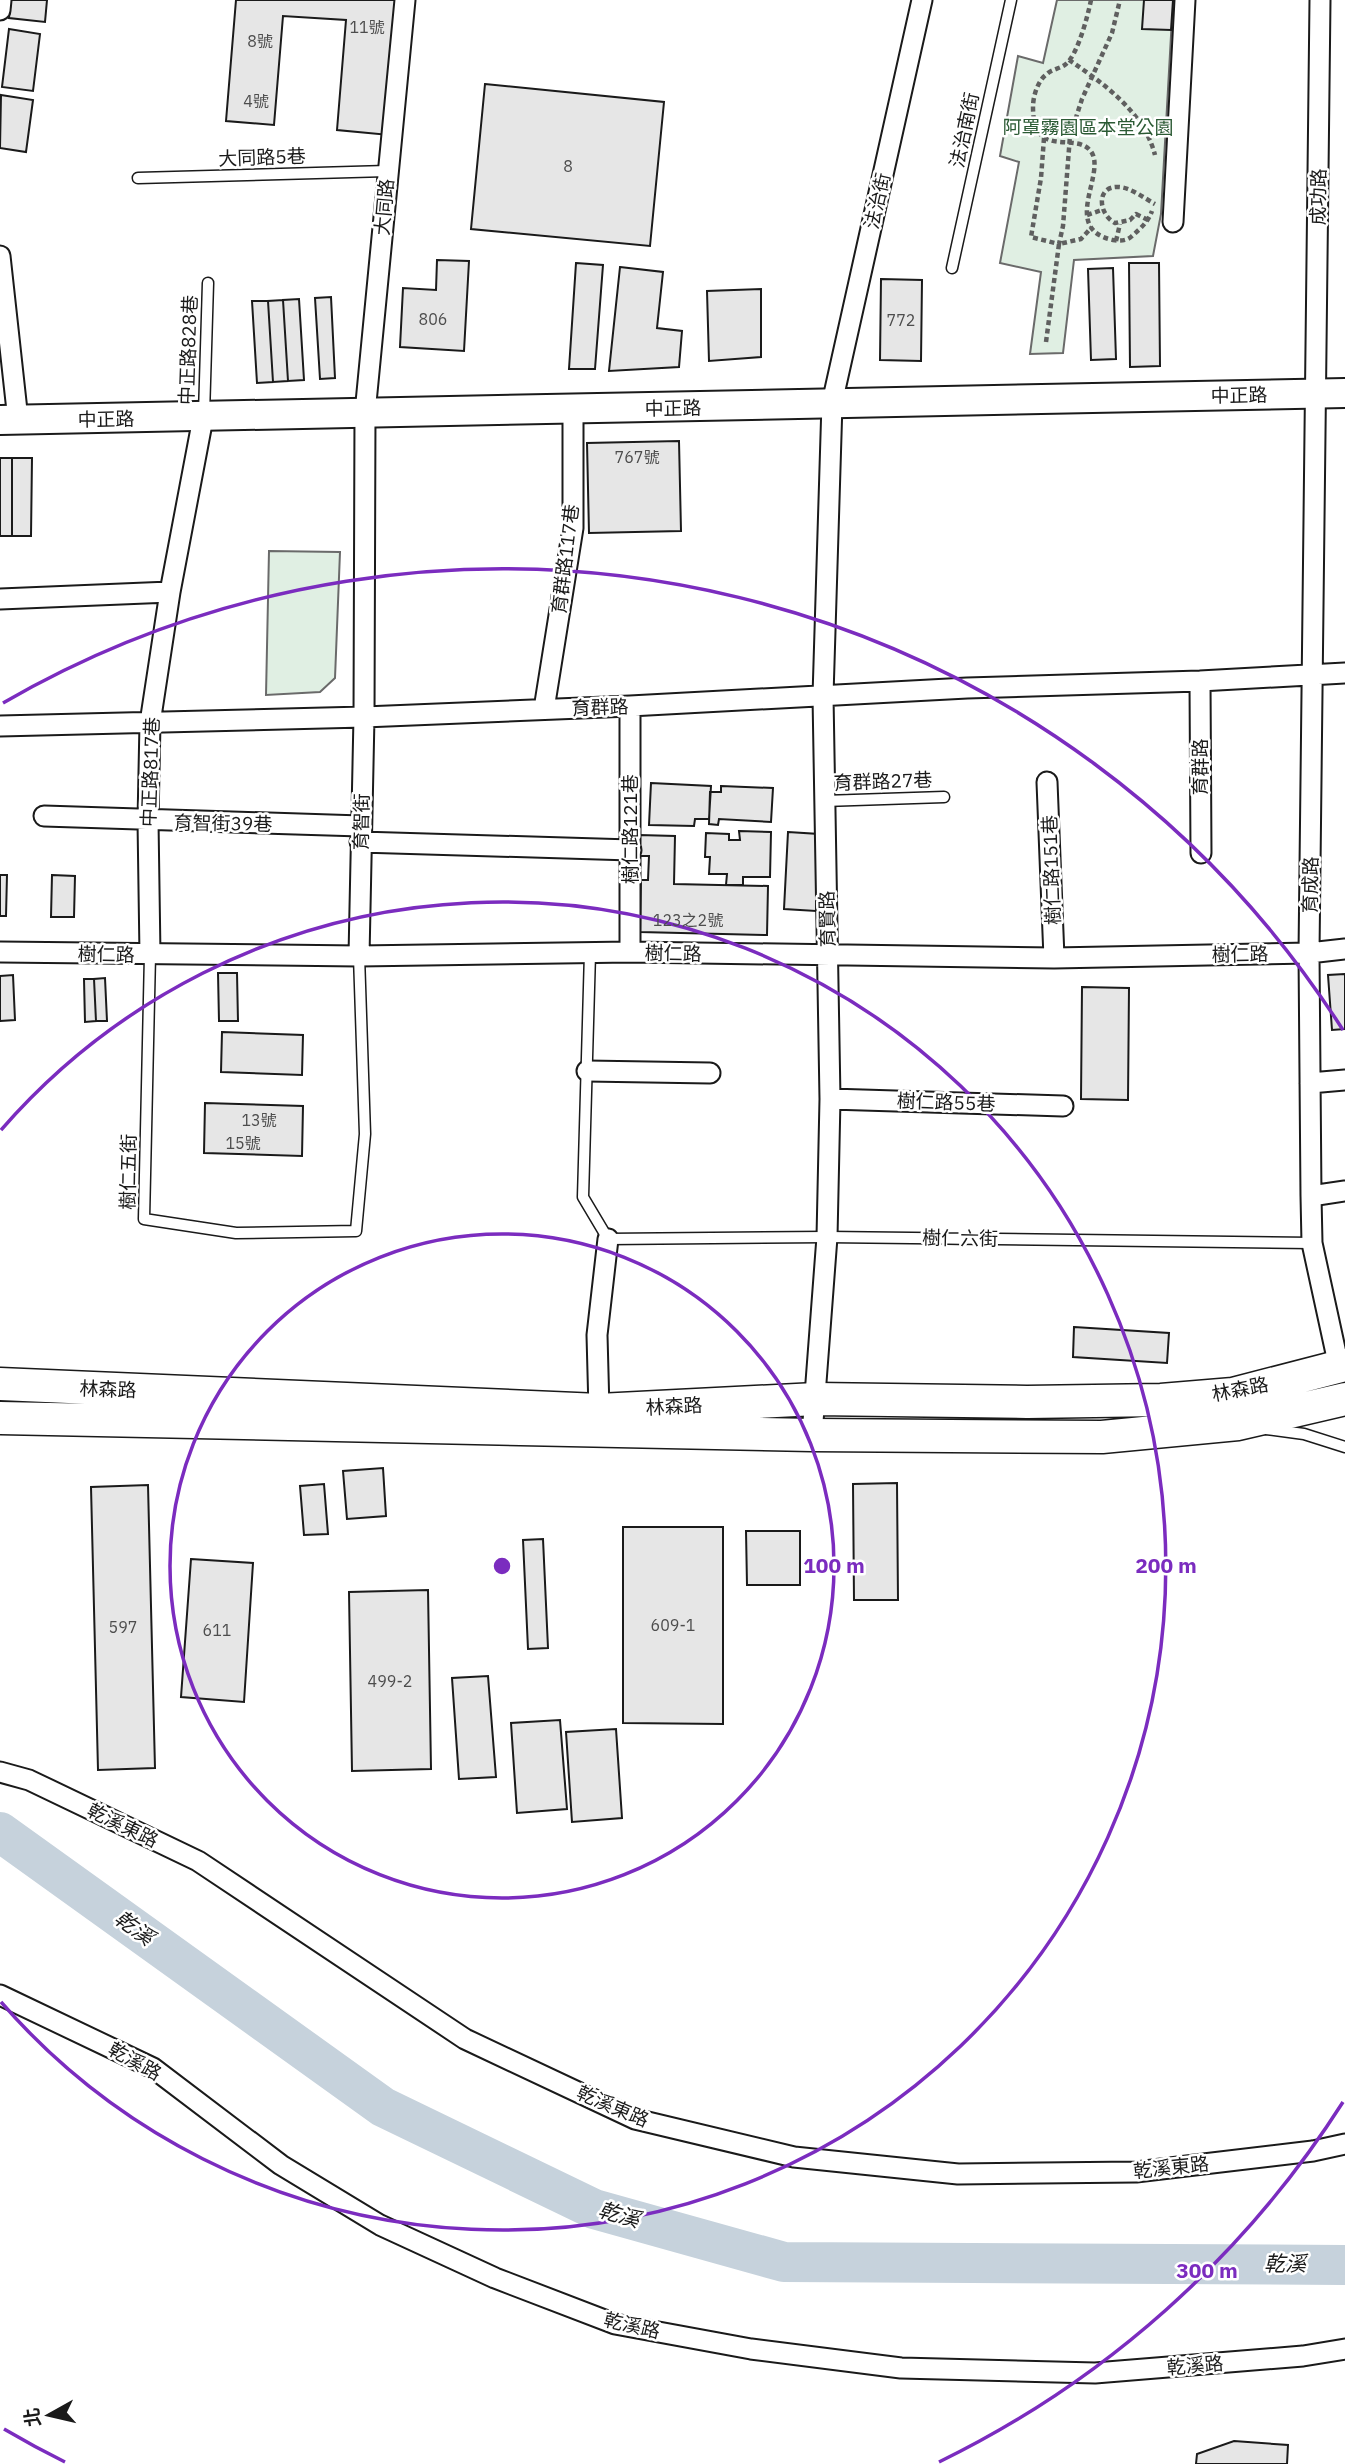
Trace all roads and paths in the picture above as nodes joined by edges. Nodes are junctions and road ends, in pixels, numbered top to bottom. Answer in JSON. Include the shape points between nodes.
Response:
{"nodes":[{"id":1,"x":1,"y":0,"type":"edge"},
{"id":2,"x":405,"y":0,"type":"edge"},
{"id":3,"x":922,"y":0,"type":"edge"},
{"id":4,"x":1011,"y":0,"type":"edge"},
{"id":5,"x":1091,"y":0,"type":"edge"},
{"id":6,"x":1119,"y":0,"type":"edge"},
{"id":7,"x":1185,"y":0,"type":"edge"},
{"id":8,"x":1320,"y":0,"type":"edge"},
{"id":9,"x":0,"y":10,"type":"edge"},
{"id":10,"x":1069,"y":60,"type":"junction"},
{"id":11,"x":1093,"y":76,"type":"junction"},
{"id":12,"x":1044,"y":138,"type":"junction"},
{"id":13,"x":1156,"y":159,"type":"dead end"},
{"id":14,"x":387,"y":170,"type":"junction"},
{"id":15,"x":138,"y":178,"type":"dead end"},
{"id":16,"x":1157,"y":197,"type":"dead end"},
{"id":17,"x":1155,"y":204,"type":"junction"},
{"id":18,"x":1102,"y":210,"type":"junction"},
{"id":19,"x":1087,"y":215,"type":"junction"},
{"id":20,"x":1148,"y":220,"type":"junction"},
{"id":21,"x":1172,"y":222,"type":"dead end"},
{"id":22,"x":1120,"y":224,"type":"junction"},
{"id":23,"x":1092,"y":227,"type":"junction"},
{"id":24,"x":1116,"y":241,"type":"junction"},
{"id":25,"x":1059,"y":244,"type":"junction"},
{"id":26,"x":0,"y":256,"type":"edge"},
{"id":27,"x":952,"y":268,"type":"dead end"},
{"id":28,"x":208,"y":283,"type":"dead end"},
{"id":29,"x":1046,"y":342,"type":"dead end"},
{"id":30,"x":1345,"y":393,"type":"edge"},
{"id":31,"x":1315,"y":394,"type":"junction"},
{"id":32,"x":832,"y":403,"type":"junction"},
{"id":33,"x":573,"y":409,"type":"junction"},
{"id":34,"x":365,"y":414,"type":"junction"},
{"id":35,"x":203,"y":418,"type":"junction"},
{"id":36,"x":9,"y":420,"type":"edge"},
{"id":37,"x":170,"y":592,"type":"junction"},
{"id":38,"x":0,"y":599,"type":"edge"},
{"id":39,"x":1345,"y":673,"type":"edge"},
{"id":40,"x":1313,"y":676,"type":"junction"},
{"id":41,"x":1200,"y":681,"type":"junction"},
{"id":42,"x":823,"y":696,"type":"junction"},
{"id":43,"x":630,"y":706,"type":"junction"},
{"id":44,"x":544,"y":709,"type":"junction"},
{"id":45,"x":364,"y":717,"type":"junction"},
{"id":46,"x":150,"y":723,"type":"junction"},
{"id":47,"x":0,"y":726,"type":"edge"},
{"id":48,"x":1047,"y":782,"type":"dead end"},
{"id":49,"x":944,"y":797,"type":"dead end"},
{"id":50,"x":824,"y":801,"type":"junction"},
{"id":51,"x":44,"y":816,"type":"dead end"},
{"id":52,"x":148,"y":821,"type":"junction"},
{"id":53,"x":361,"y":834,"type":"junction"},
{"id":54,"x":631,"y":850,"type":"junction"},
{"id":55,"x":1201,"y":853,"type":"dead end"},
{"id":56,"x":1345,"y":949,"type":"edge"},
{"id":57,"x":0,"y":952,"type":"edge"},
{"id":58,"x":630,"y":952,"type":"junction"},
{"id":59,"x":590,"y":953,"type":"junction"},
{"id":60,"x":1309,"y":953,"type":"junction"},
{"id":61,"x":827,"y":954,"type":"junction"},
{"id":62,"x":150,"y":955,"type":"junction"},
{"id":63,"x":359,"y":956,"type":"junction"},
{"id":64,"x":1054,"y":958,"type":"junction"},
{"id":65,"x":587,"y":1070,"type":"junction"},
{"id":66,"x":710,"y":1073,"type":"dead end"},
{"id":67,"x":1345,"y":1080,"type":"edge"},
{"id":68,"x":1310,"y":1083,"type":"junction"},
{"id":69,"x":830,"y":1099,"type":"junction"},
{"id":70,"x":1063,"y":1106,"type":"dead end"},
{"id":71,"x":1345,"y":1191,"type":"edge"},
{"id":72,"x":1311,"y":1196,"type":"junction"},
{"id":73,"x":356,"y":1231,"type":"joint"},
{"id":74,"x":827,"y":1237,"type":"junction"},
{"id":75,"x":608,"y":1239,"type":"junction"},
{"id":76,"x":1312,"y":1243,"type":"junction"},
{"id":77,"x":1343,"y":1367,"type":"edge"},
{"id":78,"x":0,"y":1384,"type":"edge"},
{"id":79,"x":816,"y":1399,"type":"junction"},
{"id":80,"x":1345,"y":1399,"type":"edge"},
{"id":81,"x":599,"y":1410,"type":"junction"},
{"id":82,"x":0,"y":1418,"type":"edge"},
{"id":83,"x":1238,"y":1424,"type":"junction"},
{"id":84,"x":812,"y":1435,"type":"junction"},
{"id":85,"x":1345,"y":1447,"type":"edge"},
{"id":86,"x":0,"y":1772,"type":"edge"},
{"id":87,"x":0,"y":1995,"type":"edge"},
{"id":88,"x":1345,"y":2144,"type":"edge"},
{"id":89,"x":1345,"y":2349,"type":"edge"}],
"edges":[{"from":1,"to":9,"type":"street"},
{"from":2,"to":14,"type":"street","name":"大同路"},
{"from":3,"to":32,"type":"street","name":"法治街"},
{"from":4,"to":27,"type":"lane","name":"法治南街"},
{"from":5,"to":10,"type":"path"},
{"from":6,"to":11,"type":"path","via":[[1112,33]]},
{"from":7,"to":21,"type":"street"},
{"from":8,"to":31,"type":"street","name":"成功路"},
{"from":10,"to":11,"type":"path"},
{"from":10,"to":12,"type":"path","via":[[1045,74],[1035,92],[1033,117]]},
{"from":11,"to":13,"type":"path","via":[[1138,121]]},
{"from":11,"to":25,"type":"path","via":[[1070,136]]},
{"from":12,"to":19,"type":"path","via":[[1091,151],[1096,165]]},
{"from":12,"to":25,"type":"path","via":[[1031,237]]},
{"from":14,"to":15,"type":"lane","name":"大同路5巷"},
{"from":14,"to":34,"type":"street","name":"大同路"},
{"from":16,"to":17,"type":"path"},
{"from":17,"to":18,"type":"path","via":[[1116,186],[1104,196]]},
{"from":17,"to":20,"type":"path"},
{"from":18,"to":19,"type":"path"},
{"from":18,"to":22,"type":"path","via":[[1108,220]]},
{"from":19,"to":23,"type":"path"},
{"from":20,"to":22,"type":"path","via":[[1136,214]]},
{"from":20,"to":24,"type":"path","via":[[1128,239]]},
{"from":22,"to":24,"type":"path"},
{"from":23,"to":24,"type":"path"},
{"from":23,"to":25,"type":"path","via":[[1081,239]]},
{"from":25,"to":29,"type":"path"},
{"from":26,"to":36,"type":"street"},
{"from":28,"to":35,"type":"lane","name":"中正路828巷"},
{"from":30,"to":31,"type":"street","name":"中正路"},
{"from":31,"to":32,"type":"street","name":"中正路"},
{"from":31,"to":40,"type":"street","name":"育成路"},
{"from":32,"to":33,"type":"street","name":"中正路"},
{"from":32,"to":42,"type":"street","name":"育賢路"},
{"from":33,"to":34,"type":"street","name":"中正路"},
{"from":33,"to":44,"type":"street","name":"育群路117巷","via":[[573,528]]},
{"from":34,"to":35,"type":"street","name":"中正路"},
{"from":34,"to":45,"type":"street","name":"育智街"},
{"from":35,"to":36,"type":"street","name":"中正路"},
{"from":35,"to":37,"type":"street","name":"中正路817巷"},
{"from":37,"to":38,"type":"street"},
{"from":37,"to":46,"type":"street","name":"中正路817巷"},
{"from":39,"to":40,"type":"street","name":"育群路"},
{"from":40,"to":41,"type":"street","name":"育群路"},
{"from":40,"to":60,"type":"street","name":"育成路"},
{"from":41,"to":42,"type":"street","name":"育群路"},
{"from":41,"to":55,"type":"street","name":"育群路"},
{"from":42,"to":43,"type":"street","name":"育群路"},
{"from":42,"to":50,"type":"street","name":"育賢路"},
{"from":43,"to":44,"type":"street","name":"育群路"},
{"from":43,"to":54,"type":"street","name":"樹仁路121巷"},
{"from":44,"to":45,"type":"street","name":"育群路"},
{"from":45,"to":46,"type":"street","name":"育群路"},
{"from":45,"to":53,"type":"street","name":"育智街"},
{"from":46,"to":47,"type":"street","name":"育群路"},
{"from":46,"to":52,"type":"street","name":"中正路817巷"},
{"from":48,"to":64,"type":"street","name":"樹仁路151巷"},
{"from":49,"to":50,"type":"lane","name":"育群路27巷"},
{"from":50,"to":61,"type":"street","name":"育賢路"},
{"from":51,"to":52,"type":"street","name":"育智街39巷"},
{"from":52,"to":53,"type":"street","name":"育智街39巷"},
{"from":52,"to":62,"type":"street","name":"中正路817巷"},
{"from":53,"to":54,"type":"street","name":"育智街39巷"},
{"from":53,"to":63,"type":"street","name":"育智街"},
{"from":54,"to":58,"type":"street","name":"樹仁路121巷"},
{"from":56,"to":60,"type":"street","name":"樹仁路"},
{"from":57,"to":62,"type":"street","name":"樹仁路"},
{"from":58,"to":59,"type":"street","name":"樹仁路"},
{"from":58,"to":61,"type":"street","name":"樹仁路"},
{"from":59,"to":63,"type":"street","name":"樹仁路"},
{"from":59,"to":65,"type":"lane"},
{"from":60,"to":64,"type":"street","name":"樹仁路"},
{"from":60,"to":68,"type":"street","name":"育成路"},
{"from":61,"to":64,"type":"street","name":"樹仁路"},
{"from":61,"to":69,"type":"street","name":"育賢路"},
{"from":62,"to":63,"type":"street","name":"樹仁路"},
{"from":62,"to":73,"type":"lane","name":"樹仁五街","via":[[144,1219],[236,1233]]},
{"from":63,"to":73,"type":"lane","name":"育智街","via":[[365,1134]]},
{"from":65,"to":66,"type":"street"},
{"from":65,"to":75,"type":"lane","via":[[583,1197]]},
{"from":67,"to":68,"type":"street"},
{"from":68,"to":72,"type":"street","name":"育成路"},
{"from":69,"to":70,"type":"street","name":"樹仁路55巷"},
{"from":69,"to":74,"type":"street","name":"育賢路"},
{"from":71,"to":72,"type":"street"},
{"from":72,"to":76,"type":"street","name":"育成路"},
{"from":74,"to":75,"type":"lane","name":"樹仁六街"},
{"from":74,"to":76,"type":"lane","name":"樹仁六街"},
{"from":74,"to":79,"type":"street","name":"育賢路"},
{"from":75,"to":81,"type":"street","via":[[597,1335]]},
{"from":76,"to":77,"type":"street","name":"育成路"},
{"from":77,"to":79,"type":"main road","name":"林森路","via":[[1233,1394],[1161,1400]]},
{"from":78,"to":81,"type":"main road","name":"林森路"},
{"from":79,"to":81,"type":"main road","name":"林森路"},
{"from":79,"to":84,"type":"street","name":"育賢路"},
{"from":80,"to":83,"type":"main road","name":"林森路"},
{"from":82,"to":84,"type":"main road","name":"林森路"},
{"from":83,"to":84,"type":"main road","name":"林森路","via":[[1102,1437]]},
{"from":83,"to":85,"type":"lane","via":[[1304,1434]]},
{"from":86,"to":88,"type":"street","name":"乾溪東路","via":[[29,1780],[198,1861],[465,2039],[635,2119],[794,2157],[958,2174],[1136,2172]]},
{"from":87,"to":89,"type":"street","name":"乾溪路","via":[[153,2068],[281,2165],[380,2225],[495,2278],[615,2324],[901,2368],[1096,2373]]}]}
